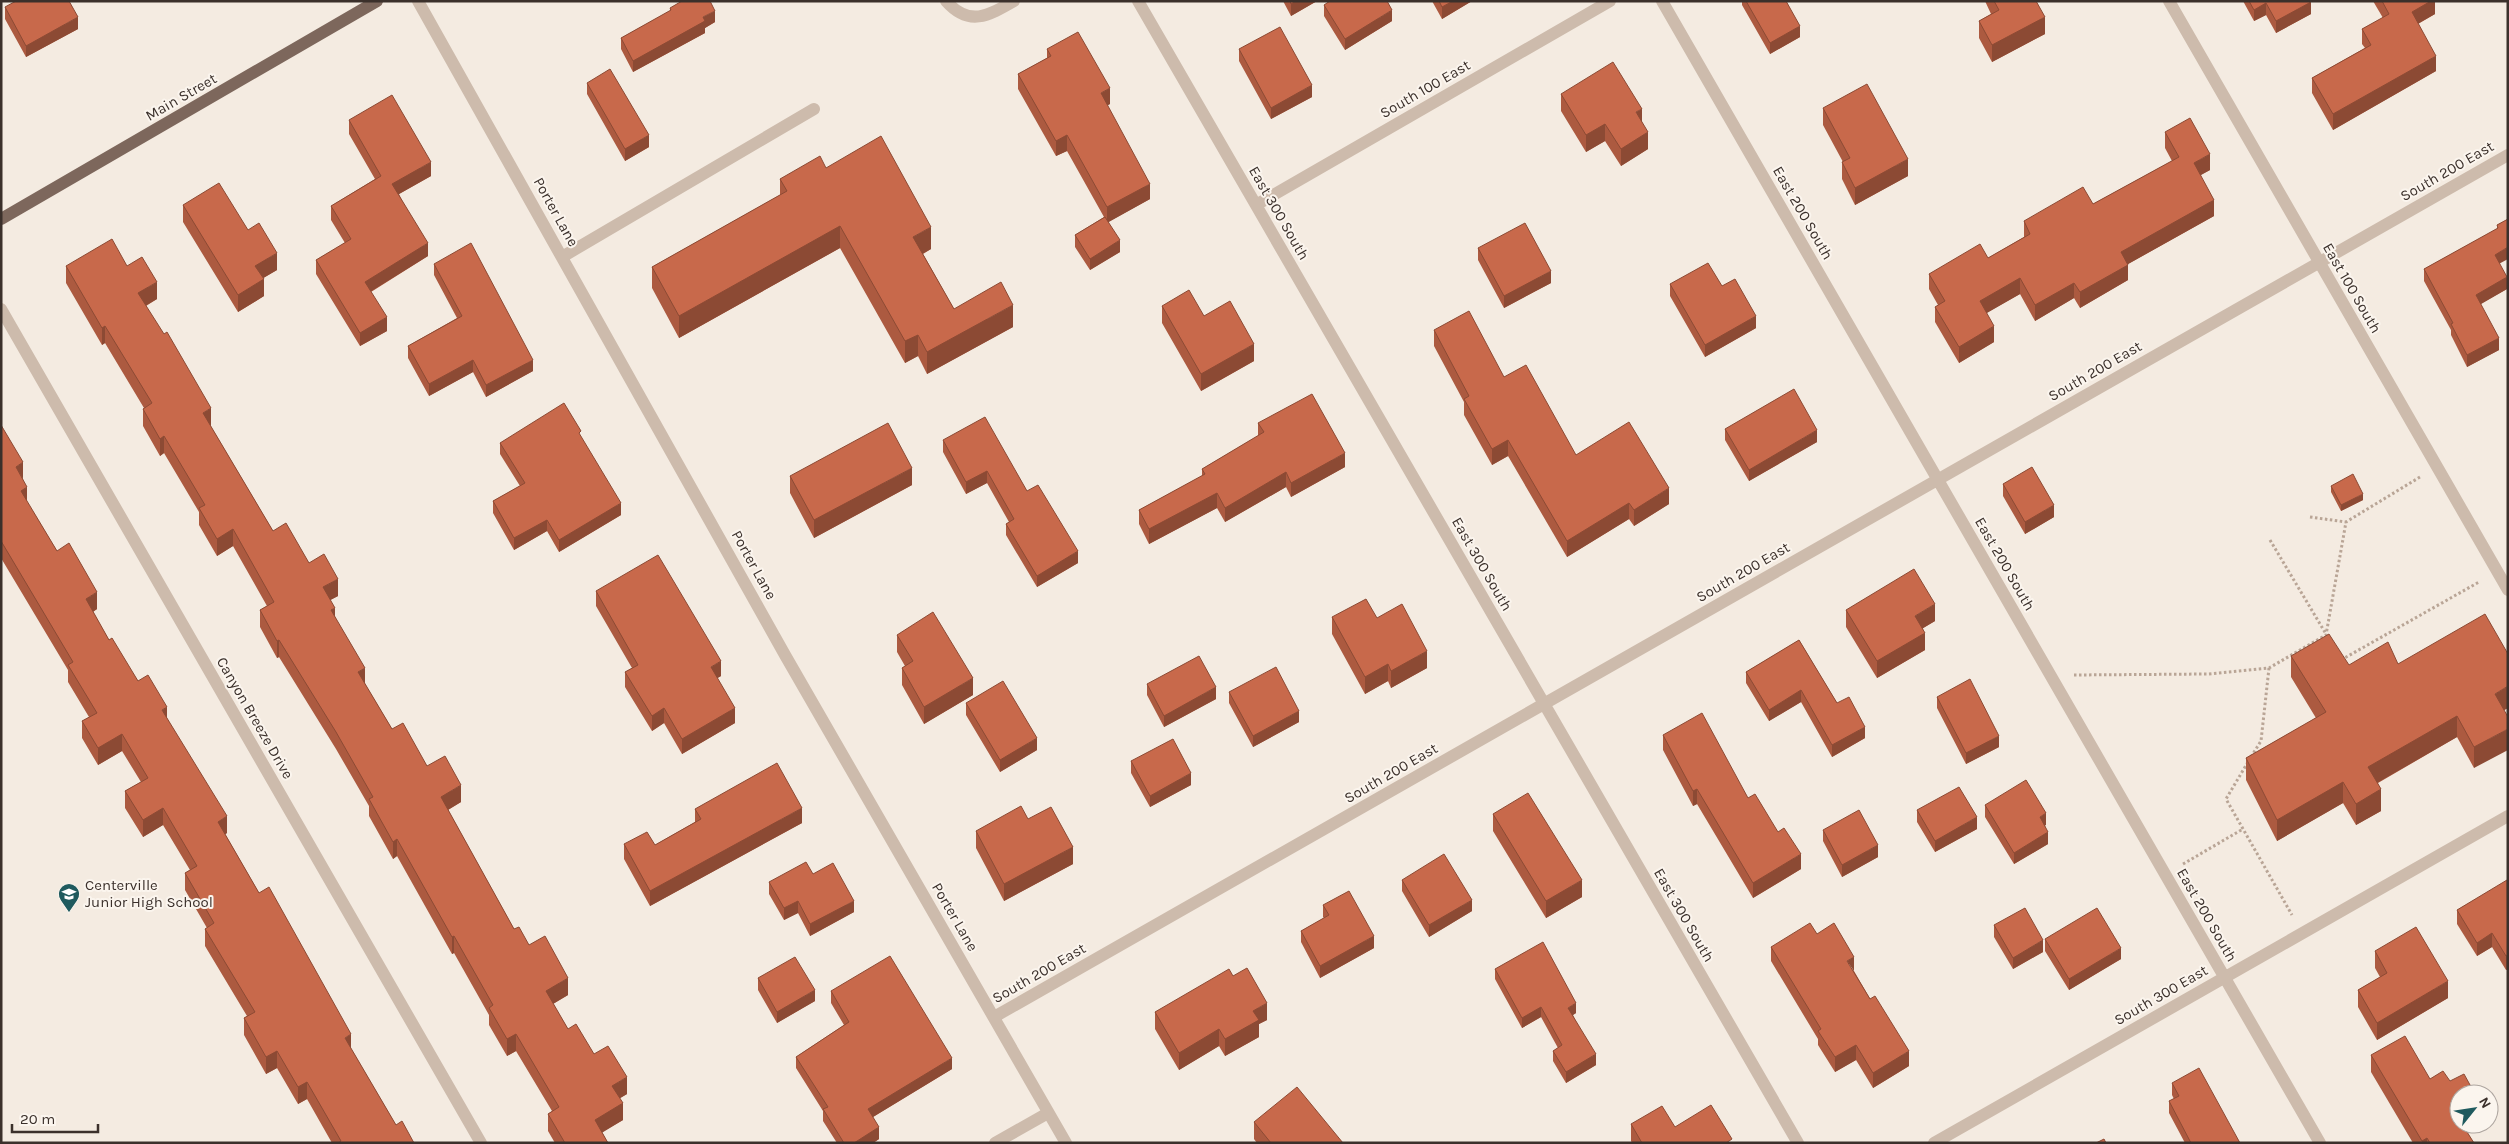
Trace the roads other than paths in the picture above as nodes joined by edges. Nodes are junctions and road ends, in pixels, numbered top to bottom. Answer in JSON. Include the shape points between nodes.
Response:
{"nodes":[{"id":1,"x":377,"y":1,"type":"edge"},
{"id":2,"x":418,"y":1,"type":"edge"},
{"id":3,"x":946,"y":1,"type":"edge"},
{"id":4,"x":1014,"y":1,"type":"edge"},
{"id":5,"x":1138,"y":1,"type":"edge"},
{"id":6,"x":1610,"y":1,"type":"edge"},
{"id":7,"x":1662,"y":1,"type":"edge"},
{"id":8,"x":2169,"y":1,"type":"edge"},
{"id":9,"x":814,"y":109,"type":"dead end"},
{"id":10,"x":2508,"y":154,"type":"edge"},
{"id":11,"x":1256,"y":205,"type":"junction"},
{"id":12,"x":1,"y":219,"type":"edge"},
{"id":13,"x":562,"y":257,"type":"junction"},
{"id":14,"x":2319,"y":262,"type":"junction"},
{"id":15,"x":1,"y":309,"type":"edge"},
{"id":16,"x":1938,"y":480,"type":"junction"},
{"id":17,"x":2508,"y":590,"type":"edge"},
{"id":18,"x":1544,"y":704,"type":"junction"},
{"id":19,"x":2508,"y":816,"type":"edge"},
{"id":20,"x":2225,"y":977,"type":"junction"},
{"id":21,"x":994,"y":1017,"type":"junction"},
{"id":22,"x":1048,"y":1113,"type":"junction"},
{"id":23,"x":481,"y":1143,"type":"edge"},
{"id":24,"x":995,"y":1143,"type":"edge"},
{"id":25,"x":1066,"y":1143,"type":"edge"},
{"id":26,"x":1798,"y":1143,"type":"edge"},
{"id":27,"x":1934,"y":1143,"type":"edge"},
{"id":28,"x":2320,"y":1143,"type":"edge"}],
"edges":[{"from":1,"to":12,"type":"main road","name":"Main Street"},
{"from":2,"to":13,"type":"street","name":"Porter Lane"},
{"from":3,"to":4,"type":"street","via":[[964,16],[980,17]]},
{"from":5,"to":11,"type":"street","name":"East 300 South"},
{"from":6,"to":11,"type":"street","name":"South 100 East"},
{"from":7,"to":16,"type":"street","name":"East 200 South"},
{"from":8,"to":14,"type":"street","name":"East 100 South"},
{"from":9,"to":13,"type":"street"},
{"from":10,"to":14,"type":"street","name":"South 200 East"},
{"from":11,"to":18,"type":"street","name":"East 300 South"},
{"from":13,"to":21,"type":"street","name":"Porter Lane","via":[[785,655]]},
{"from":14,"to":16,"type":"street","name":"South 200 East"},
{"from":14,"to":17,"type":"street","name":"East 100 South"},
{"from":15,"to":23,"type":"street","name":"Canyon Breeze Drive"},
{"from":16,"to":18,"type":"street","name":"South 200 East"},
{"from":16,"to":20,"type":"street","name":"East 200 South"},
{"from":18,"to":21,"type":"street","name":"South 200 East"},
{"from":18,"to":26,"type":"street","name":"East 300 South"},
{"from":19,"to":20,"type":"street","name":"South 300 East"},
{"from":20,"to":27,"type":"street","name":"South 300 East"},
{"from":20,"to":28,"type":"street","name":"East 200 South"},
{"from":21,"to":22,"type":"street","name":"Porter Lane"},
{"from":22,"to":24,"type":"street"},
{"from":22,"to":25,"type":"street","name":"Porter Lane"}]}
